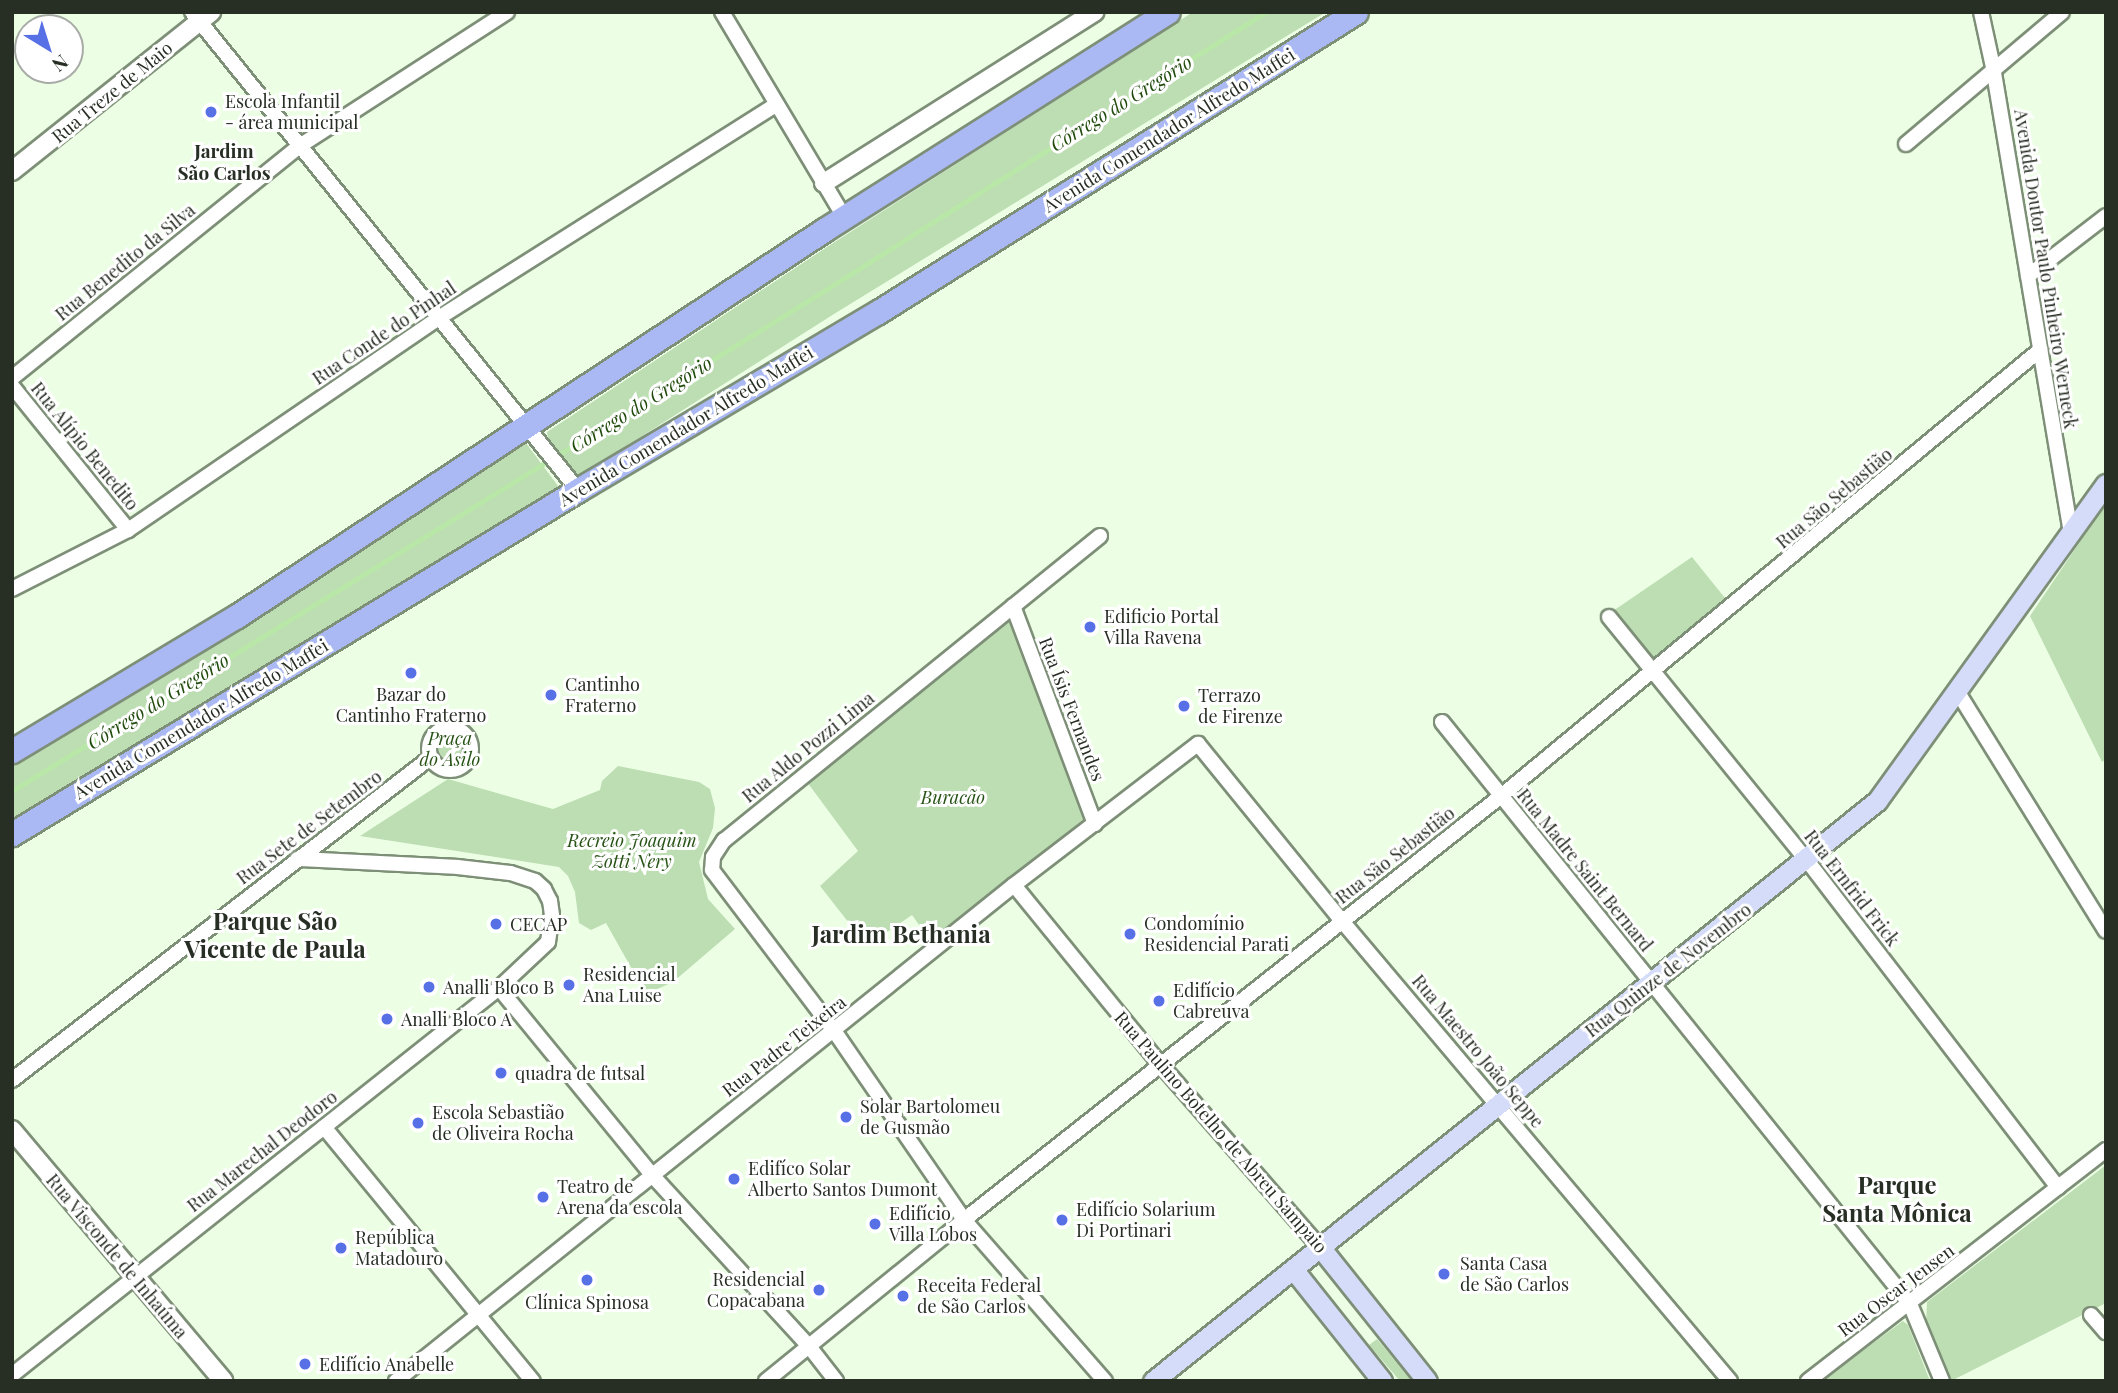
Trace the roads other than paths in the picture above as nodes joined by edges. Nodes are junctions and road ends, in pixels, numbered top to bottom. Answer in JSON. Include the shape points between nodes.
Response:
{"nodes":[{"id":1,"x":506,"y":12,"type":"edge"},
{"id":2,"x":722,"y":12,"type":"edge"},
{"id":3,"x":1094,"y":12,"type":"edge"},
{"id":4,"x":1168,"y":12,"type":"edge"},
{"id":5,"x":1356,"y":12,"type":"edge"},
{"id":6,"x":1980,"y":12,"type":"edge"},
{"id":7,"x":2062,"y":12,"type":"edge"},
{"id":8,"x":201,"y":15,"type":"edge"},
{"id":9,"x":1071,"y":20,"type":"edge"},
{"id":10,"x":1993,"y":67,"type":"junction"},
{"id":11,"x":775,"y":105,"type":"junction"},
{"id":12,"x":1906,"y":144,"type":"dead end"},
{"id":13,"x":301,"y":145,"type":"junction"},
{"id":14,"x":12,"y":171,"type":"edge"},
{"id":15,"x":824,"y":183,"type":"junction"},
{"id":16,"x":2106,"y":216,"type":"edge"},
{"id":17,"x":844,"y":217,"type":"junction"},
{"id":18,"x":2028,"y":276,"type":"junction"},
{"id":19,"x":437,"y":319,"type":"junction"},
{"id":20,"x":2040,"y":351,"type":"junction"},
{"id":21,"x":12,"y":378,"type":"edge"},
{"id":22,"x":12,"y":386,"type":"edge"},
{"id":23,"x":531,"y":431,"type":"junction"},
{"id":24,"x":572,"y":482,"type":"junction"},
{"id":25,"x":2106,"y":484,"type":"edge"},
{"id":26,"x":128,"y":530,"type":"junction"},
{"id":27,"x":2071,"y":532,"type":"junction"},
{"id":28,"x":1100,"y":536,"type":"dead end"},
{"id":29,"x":12,"y":589,"type":"edge"},
{"id":30,"x":1013,"y":606,"type":"junction"},
{"id":31,"x":1609,"y":617,"type":"dead end"},
{"id":32,"x":1655,"y":671,"type":"junction"},
{"id":33,"x":1957,"y":691,"type":"junction"},
{"id":34,"x":1442,"y":722,"type":"dead end"},
{"id":35,"x":1198,"y":744,"type":"joint"},
{"id":36,"x":12,"y":751,"type":"edge"},
{"id":37,"x":430,"y":758,"type":"dead end"},
{"id":38,"x":1502,"y":796,"type":"junction"},
{"id":39,"x":1095,"y":824,"type":"junction"},
{"id":40,"x":12,"y":834,"type":"edge"},
{"id":41,"x":297,"y":859,"type":"junction"},
{"id":42,"x":1806,"y":859,"type":"junction"},
{"id":43,"x":1014,"y":885,"type":"junction"},
{"id":44,"x":1342,"y":921,"type":"junction"},
{"id":45,"x":2106,"y":931,"type":"edge"},
{"id":46,"x":1651,"y":984,"type":"junction"},
{"id":47,"x":499,"y":988,"type":"junction"},
{"id":48,"x":835,"y":1032,"type":"junction"},
{"id":49,"x":1161,"y":1065,"type":"junction"},
{"id":50,"x":12,"y":1080,"type":"edge"},
{"id":51,"x":1498,"y":1105,"type":"junction"},
{"id":52,"x":324,"y":1127,"type":"junction"},
{"id":53,"x":12,"y":1130,"type":"edge"},
{"id":54,"x":2106,"y":1150,"type":"edge"},
{"id":55,"x":652,"y":1175,"type":"junction"},
{"id":56,"x":2058,"y":1187,"type":"junction"},
{"id":57,"x":964,"y":1220,"type":"junction"},
{"id":58,"x":1320,"y":1247,"type":"junction"},
{"id":59,"x":1293,"y":1269,"type":"junction"},
{"id":60,"x":1341,"y":1271,"type":"junction"},
{"id":61,"x":135,"y":1277,"type":"junction"},
{"id":62,"x":1311,"y":1293,"type":"junction"},
{"id":63,"x":1910,"y":1304,"type":"junction"},
{"id":64,"x":2091,"y":1315,"type":"dead end"},
{"id":65,"x":479,"y":1316,"type":"junction"},
{"id":66,"x":2106,"y":1332,"type":"edge"},
{"id":67,"x":808,"y":1345,"type":"junction"},
{"id":68,"x":12,"y":1375,"type":"edge"},
{"id":69,"x":223,"y":1381,"type":"edge"},
{"id":70,"x":396,"y":1381,"type":"edge"},
{"id":71,"x":533,"y":1381,"type":"edge"},
{"id":72,"x":766,"y":1381,"type":"edge"},
{"id":73,"x":836,"y":1381,"type":"edge"},
{"id":74,"x":1105,"y":1381,"type":"edge"},
{"id":75,"x":1153,"y":1381,"type":"edge"},
{"id":76,"x":1382,"y":1381,"type":"edge"},
{"id":77,"x":1427,"y":1381,"type":"edge"},
{"id":78,"x":1730,"y":1381,"type":"edge"},
{"id":79,"x":1808,"y":1381,"type":"edge"},
{"id":80,"x":1942,"y":1381,"type":"edge"}],
"edges":[{"from":1,"to":13,"type":"street","name":"Rua Benedito da Silva"},
{"from":2,"to":11,"type":"street"},
{"from":3,"to":9,"type":"street"},
{"from":4,"to":17,"type":"main road"},
{"from":5,"to":24,"type":"main road","name":"Avenida Comendador Alfredo Maffei","via":[[878,312]]},
{"from":6,"to":10,"type":"street","name":"Avenida Doutor Paulo Pinheiro Werneck"},
{"from":7,"to":10,"type":"street"},
{"from":8,"to":13,"type":"street"},
{"from":8,"to":14,"type":"street","name":"Rua Treze de Maio"},
{"from":9,"to":15,"type":"street"},
{"from":10,"to":12,"type":"street"},
{"from":10,"to":18,"type":"street","name":"Avenida Doutor Paulo Pinheiro Werneck"},
{"from":11,"to":15,"type":"street"},
{"from":11,"to":19,"type":"street","name":"Rua Conde do Pinhal"},
{"from":13,"to":19,"type":"street"},
{"from":13,"to":21,"type":"street","name":"Rua Benedito da Silva"},
{"from":15,"to":17,"type":"street"},
{"from":16,"to":18,"type":"street"},
{"from":17,"to":23,"type":"main road"},
{"from":18,"to":20,"type":"street","name":"Avenida Doutor Paulo Pinheiro Werneck"},
{"from":19,"to":23,"type":"street"},
{"from":19,"to":26,"type":"street","name":"Rua Conde do Pinhal"},
{"from":20,"to":27,"type":"street","name":"Avenida Doutor Paulo Pinheiro Werneck"},
{"from":20,"to":32,"type":"street","name":"Rua São Sebastião"},
{"from":22,"to":26,"type":"street","name":"Rua Alípio Benedito"},
{"from":23,"to":24,"type":"street"},
{"from":23,"to":36,"type":"main road"},
{"from":24,"to":40,"type":"main road","name":"Avenida Comendador Alfredo Maffei"},
{"from":25,"to":27,"type":"main road","name":"Rua Quinze de Novembro"},
{"from":26,"to":29,"type":"street","name":"Rua Conde do Pinhal"},
{"from":27,"to":33,"type":"main road","name":"Rua Quinze de Novembro"},
{"from":28,"to":30,"type":"street","name":"Rua Aldo Pozzi Lima"},
{"from":30,"to":39,"type":"street","name":"Rua Ísis Fernandes"},
{"from":30,"to":48,"type":"street","name":"Rua Aldo Pozzi Lima","via":[[724,840],[713,857],[712,870]]},
{"from":31,"to":32,"type":"street","name":"Rua Ernfrid Frick"},
{"from":32,"to":38,"type":"street","name":"Rua São Sebastião"},
{"from":32,"to":42,"type":"street","name":"Rua Ernfrid Frick"},
{"from":33,"to":42,"type":"main road","name":"Rua Quinze de Novembro","via":[[1877,802]]},
{"from":33,"to":45,"type":"street"},
{"from":34,"to":38,"type":"street","name":"Rua Madre Saint Bernard"},
{"from":35,"to":39,"type":"street","name":"Rua Padre Teixeira"},
{"from":35,"to":44,"type":"street","name":"Rua Maestro João Seppe"},
{"from":37,"to":41,"type":"street","name":"Rua Sete de Setembro"},
{"from":38,"to":44,"type":"street","name":"Rua São Sebastião"},
{"from":38,"to":46,"type":"street","name":"Rua Madre Saint Bernard"},
{"from":39,"to":43,"type":"street","name":"Rua Padre Teixeira"},
{"from":41,"to":47,"type":"street","name":"Rua Marechal Deodoro","via":[[457,867],[535,881],[544,889],[552,915],[548,942]]},
{"from":41,"to":50,"type":"street","name":"Rua Sete de Setembro"},
{"from":42,"to":46,"type":"main road","name":"Rua Quinze de Novembro"},
{"from":42,"to":56,"type":"street","name":"Rua Ernfrid Frick"},
{"from":43,"to":48,"type":"street","name":"Rua Padre Teixeira"},
{"from":43,"to":49,"type":"street","name":"Rua Paulino Botelho de Abreu Sampaio"},
{"from":44,"to":49,"type":"street","name":"Rua São Sebastião"},
{"from":44,"to":51,"type":"street","name":"Rua Maestro João Seppe"},
{"from":46,"to":51,"type":"main road","name":"Rua Quinze de Novembro"},
{"from":46,"to":63,"type":"street","name":"Rua Madre Saint Bernard"},
{"from":47,"to":52,"type":"street","name":"Rua Marechal Deodoro"},
{"from":47,"to":55,"type":"street"},
{"from":48,"to":55,"type":"street","name":"Rua Padre Teixeira"},
{"from":48,"to":57,"type":"street","name":"Rua Aldo Pozzi Lima"},
{"from":49,"to":57,"type":"street","name":"Rua São Sebastião"},
{"from":49,"to":58,"type":"street","name":"Rua Paulino Botelho de Abreu Sampaio"},
{"from":51,"to":58,"type":"main road","name":"Rua Quinze de Novembro"},
{"from":51,"to":78,"type":"street","name":"Rua Maestro João Seppe"},
{"from":52,"to":61,"type":"street","name":"Rua Marechal Deodoro"},
{"from":52,"to":65,"type":"street"},
{"from":53,"to":61,"type":"street","name":"Rua Visconde de Inhaúma"},
{"from":54,"to":56,"type":"street","name":"Rua Oscar Jensen"},
{"from":55,"to":65,"type":"street","name":"Rua Padre Teixeira"},
{"from":55,"to":67,"type":"street"},
{"from":56,"to":63,"type":"street","name":"Rua Oscar Jensen"},
{"from":57,"to":67,"type":"street","name":"Rua São Sebastião"},
{"from":57,"to":74,"type":"street","name":"Rua Aldo Pozzi Lima"},
{"from":58,"to":59,"type":"main road","name":"Rua Quinze de Novembro"},
{"from":58,"to":60,"type":"main road","name":"Rua Paulino Botelho de Abreu Sampaio"},
{"from":59,"to":62,"type":"main road","name":"Rua Paulino Botelho de Abreu Sampaio"},
{"from":59,"to":75,"type":"main road","name":"Rua Quinze de Novembro"},
{"from":60,"to":62,"type":"main road","via":[[1315,1275]]},
{"from":60,"to":77,"type":"main road","name":"Rua Paulino Botelho de Abreu Sampaio"},
{"from":61,"to":68,"type":"street","name":"Rua Marechal Deodoro"},
{"from":61,"to":69,"type":"street","name":"Rua Visconde de Inhaúma"},
{"from":62,"to":76,"type":"main road","name":"Rua Paulino Botelho de Abreu Sampaio"},
{"from":63,"to":79,"type":"street","name":"Rua Oscar Jensen"},
{"from":63,"to":80,"type":"street","name":"Rua Madre Saint Bernard"},
{"from":64,"to":66,"type":"street"},
{"from":65,"to":70,"type":"street","name":"Rua Padre Teixeira"},
{"from":65,"to":71,"type":"street"},
{"from":67,"to":72,"type":"street","name":"Rua São Sebastião"},
{"from":67,"to":73,"type":"street"}]}
